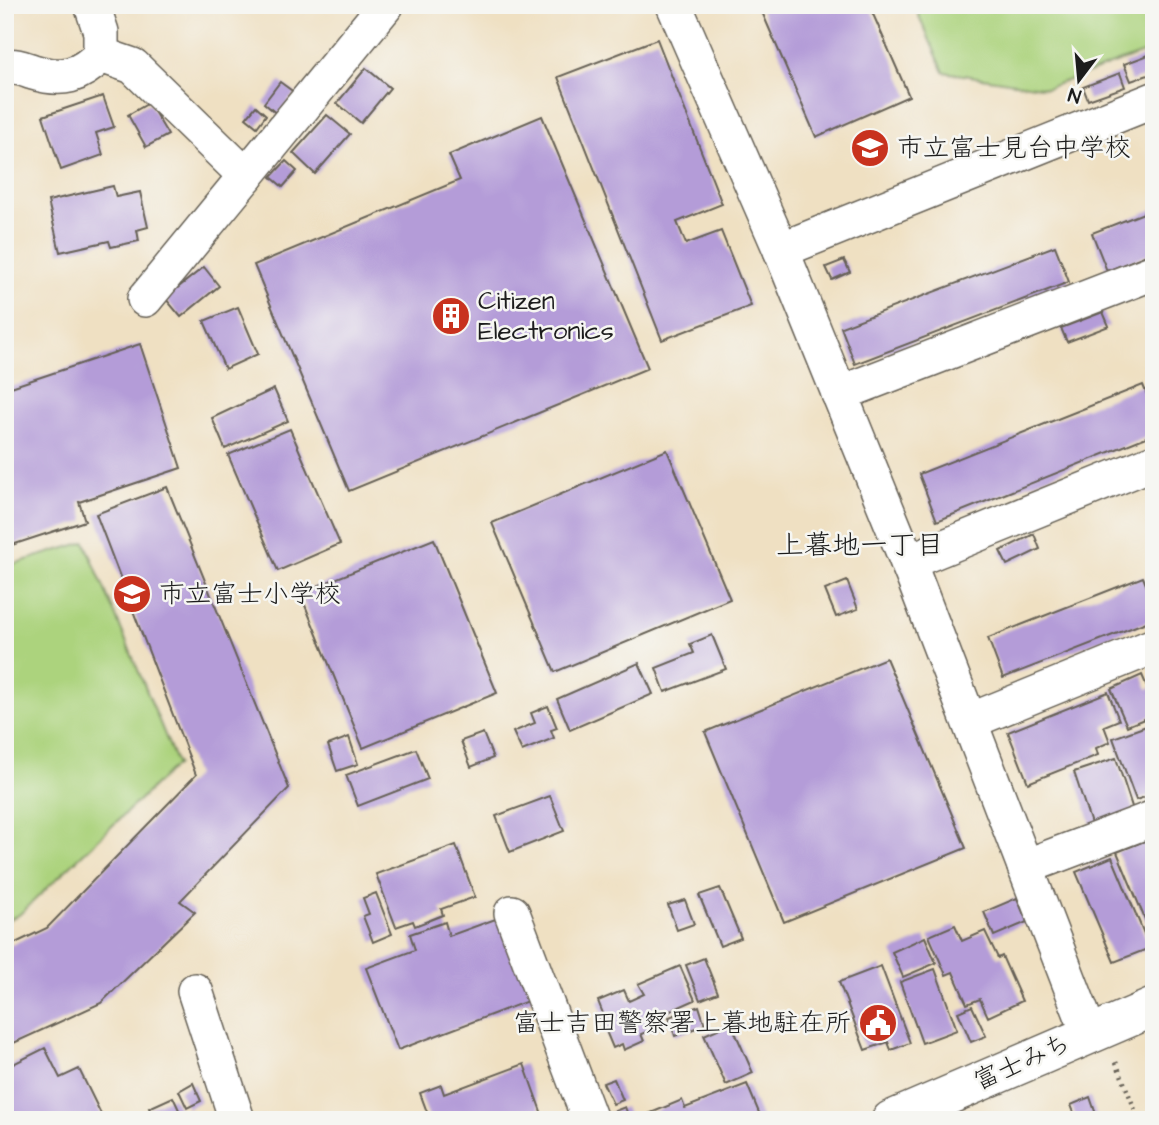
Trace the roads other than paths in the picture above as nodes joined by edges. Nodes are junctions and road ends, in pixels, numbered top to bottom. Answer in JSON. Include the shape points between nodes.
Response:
{"nodes":[{"id":1,"x":92,"y":5,"type":"edge"},
{"id":2,"x":386,"y":5,"type":"edge"},
{"id":3,"x":674,"y":5,"type":"edge"},
{"id":4,"x":101,"y":55,"type":"junction"},
{"id":5,"x":5,"y":67,"type":"edge"},
{"id":6,"x":1154,"y":100,"type":"edge"},
{"id":7,"x":246,"y":176,"type":"junction"},
{"id":8,"x":780,"y":250,"type":"junction"},
{"id":9,"x":1154,"y":272,"type":"edge"},
{"id":10,"x":145,"y":299,"type":"dead end"},
{"id":11,"x":839,"y":394,"type":"junction"},
{"id":12,"x":1154,"y":462,"type":"edge"},
{"id":13,"x":908,"y":562,"type":"junction"},
{"id":14,"x":1154,"y":646,"type":"edge"},
{"id":15,"x":970,"y":721,"type":"junction"},
{"id":16,"x":1154,"y":818,"type":"edge"},
{"id":17,"x":1025,"y":867,"type":"junction"},
{"id":18,"x":512,"y":913,"type":"dead end"},
{"id":19,"x":195,"y":991,"type":"dead end"},
{"id":20,"x":1154,"y":1007,"type":"edge"},
{"id":21,"x":1095,"y":1030,"type":"junction"},
{"id":22,"x":226,"y":1115,"type":"edge"},
{"id":23,"x":590,"y":1120,"type":"edge"},
{"id":24,"x":891,"y":1120,"type":"edge"}],
"edges":[{"from":1,"to":4,"type":"street","via":[[101,32]]},
{"from":2,"to":7,"type":"street"},
{"from":3,"to":8,"type":"street"},
{"from":4,"to":5,"type":"street","via":[[87,69],[68,77]]},
{"from":4,"to":7,"type":"street","via":[[133,66]]},
{"from":6,"to":8,"type":"street"},
{"from":7,"to":10,"type":"street"},
{"from":8,"to":11,"type":"street"},
{"from":9,"to":11,"type":"street"},
{"from":11,"to":13,"type":"street"},
{"from":12,"to":13,"type":"street"},
{"from":13,"to":15,"type":"street"},
{"from":14,"to":15,"type":"street"},
{"from":15,"to":17,"type":"street"},
{"from":16,"to":17,"type":"street"},
{"from":17,"to":21,"type":"street"},
{"from":18,"to":23,"type":"street"},
{"from":19,"to":22,"type":"street"},
{"from":20,"to":21,"type":"highway","name":"富士みち"},
{"from":21,"to":24,"type":"highway","name":"富士みち"}]}
